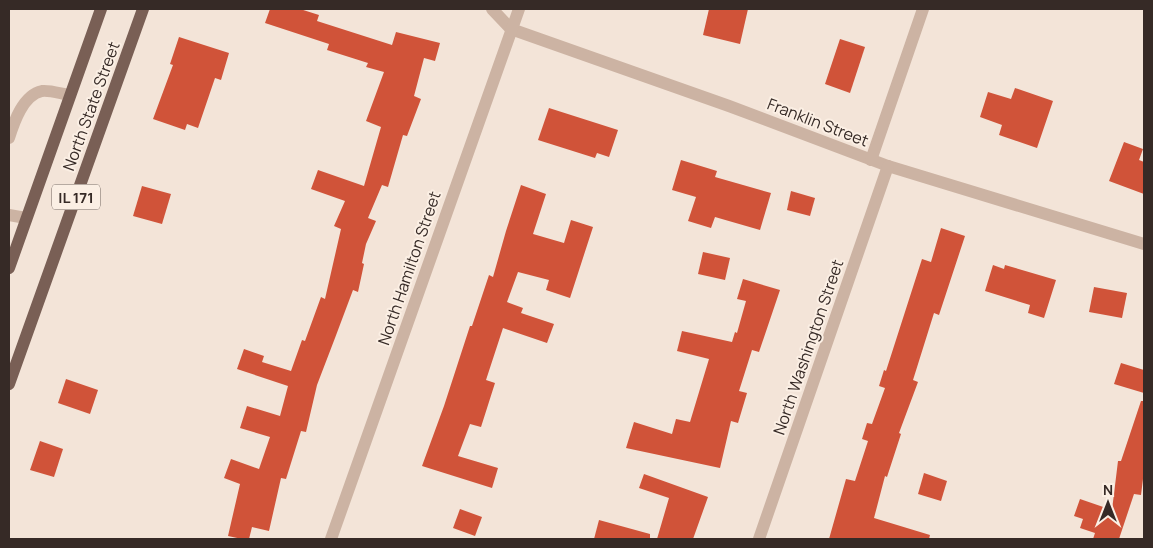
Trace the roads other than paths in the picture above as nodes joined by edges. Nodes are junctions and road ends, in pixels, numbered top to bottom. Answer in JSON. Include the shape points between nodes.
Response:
{"nodes":[{"id":1,"x":101,"y":9,"type":"edge"},
{"id":2,"x":143,"y":9,"type":"edge"},
{"id":3,"x":492,"y":9,"type":"edge"},
{"id":4,"x":519,"y":9,"type":"edge"},
{"id":5,"x":922,"y":9,"type":"edge"},
{"id":6,"x":511,"y":29,"type":"junction"},
{"id":7,"x":70,"y":95,"type":"junction"},
{"id":8,"x":9,"y":138,"type":"edge"},
{"id":9,"x":871,"y":160,"type":"junction"},
{"id":10,"x":888,"y":166,"type":"junction"},
{"id":11,"x":9,"y":214,"type":"edge"},
{"id":12,"x":26,"y":218,"type":"junction"},
{"id":13,"x":1144,"y":244,"type":"edge"},
{"id":14,"x":9,"y":268,"type":"edge"},
{"id":15,"x":9,"y":384,"type":"edge"},
{"id":16,"x":331,"y":539,"type":"edge"},
{"id":17,"x":760,"y":539,"type":"edge"}],
"edges":[{"from":1,"to":7,"type":"main road","name":"North State Street","number":"IL 171"},
{"from":2,"to":15,"type":"main road","name":"North State Street","number":"IL 171"},
{"from":3,"to":6,"type":"street","name":"Franklin Street"},
{"from":4,"to":6,"type":"street","name":"North Hamilton Street"},
{"from":5,"to":9,"type":"street"},
{"from":6,"to":9,"type":"street","name":"Franklin Street"},
{"from":6,"to":16,"type":"street","name":"North Hamilton Street"},
{"from":7,"to":8,"type":"street","via":[[43,91],[32,96],[20,109]]},
{"from":7,"to":12,"type":"main road","name":"North State Street","number":"IL 171"},
{"from":9,"to":10,"type":"street","name":"Franklin Street"},
{"from":10,"to":13,"type":"street","name":"Franklin Street"},
{"from":10,"to":17,"type":"street","name":"North Washington Street"},
{"from":11,"to":12,"type":"street"},
{"from":12,"to":14,"type":"main road","name":"North State Street","number":"IL 171"}]}
